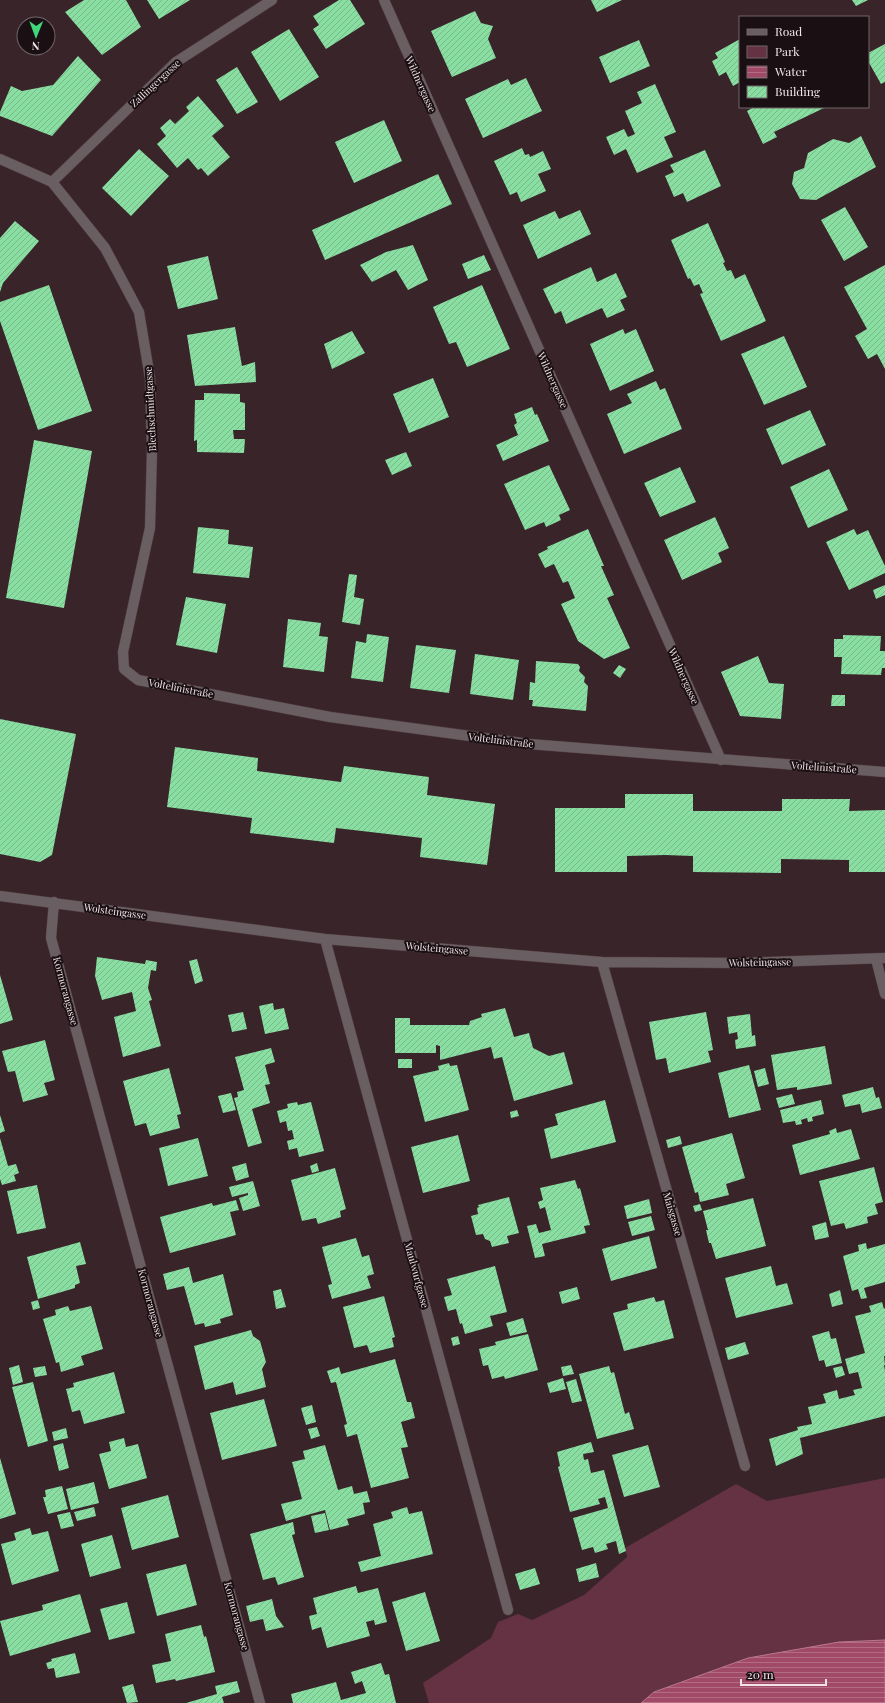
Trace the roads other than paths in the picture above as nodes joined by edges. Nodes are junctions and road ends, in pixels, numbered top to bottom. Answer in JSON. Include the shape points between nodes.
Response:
{"nodes":[{"id":1,"x":272,"y":0,"type":"edge"},
{"id":2,"x":384,"y":0,"type":"edge"},
{"id":3,"x":0,"y":159,"type":"edge"},
{"id":4,"x":52,"y":182,"type":"junction"},
{"id":5,"x":124,"y":669,"type":"joint"},
{"id":6,"x":722,"y":760,"type":"junction"},
{"id":7,"x":885,"y":772,"type":"edge"},
{"id":8,"x":0,"y":896,"type":"edge"},
{"id":9,"x":54,"y":902,"type":"junction"},
{"id":10,"x":325,"y":939,"type":"junction"},
{"id":11,"x":881,"y":958,"type":"edge"},
{"id":12,"x":602,"y":962,"type":"junction"},
{"id":13,"x":885,"y":994,"type":"edge"},
{"id":14,"x":745,"y":1466,"type":"dead end"},
{"id":15,"x":508,"y":1610,"type":"dead end"},
{"id":16,"x":260,"y":1703,"type":"edge"}],
"edges":[{"from":1,"to":4,"type":"street","name":"Zallingergasse","via":[[176,62]]},
{"from":2,"to":6,"type":"street","name":"Wildnergasse"},
{"from":3,"to":4,"type":"street","name":"Blechschmidtgasse"},
{"from":4,"to":5,"type":"street","name":"Blechschmidtgasse","via":[[105,248],[139,312],[150,378],[150,528],[123,652]]},
{"from":5,"to":6,"type":"street","name":"Voltelinistraße","via":[[138,680],[330,717],[529,744]]},
{"from":6,"to":7,"type":"street","name":"Voltelinistraße"},
{"from":8,"to":9,"type":"street","name":"Wolsteingasse"},
{"from":9,"to":10,"type":"street","name":"Wolsteingasse"},
{"from":9,"to":16,"type":"street","name":"Kormorangasse","via":[[51,938]]},
{"from":10,"to":12,"type":"street","name":"Wolsteingasse"},
{"from":10,"to":15,"type":"street","name":"Maulwurfgasse"},
{"from":11,"to":12,"type":"street","name":"Wolsteingasse","via":[[741,964]]},
{"from":11,"to":13,"type":"street"},
{"from":12,"to":14,"type":"street","name":"Maisgasse"}]}
